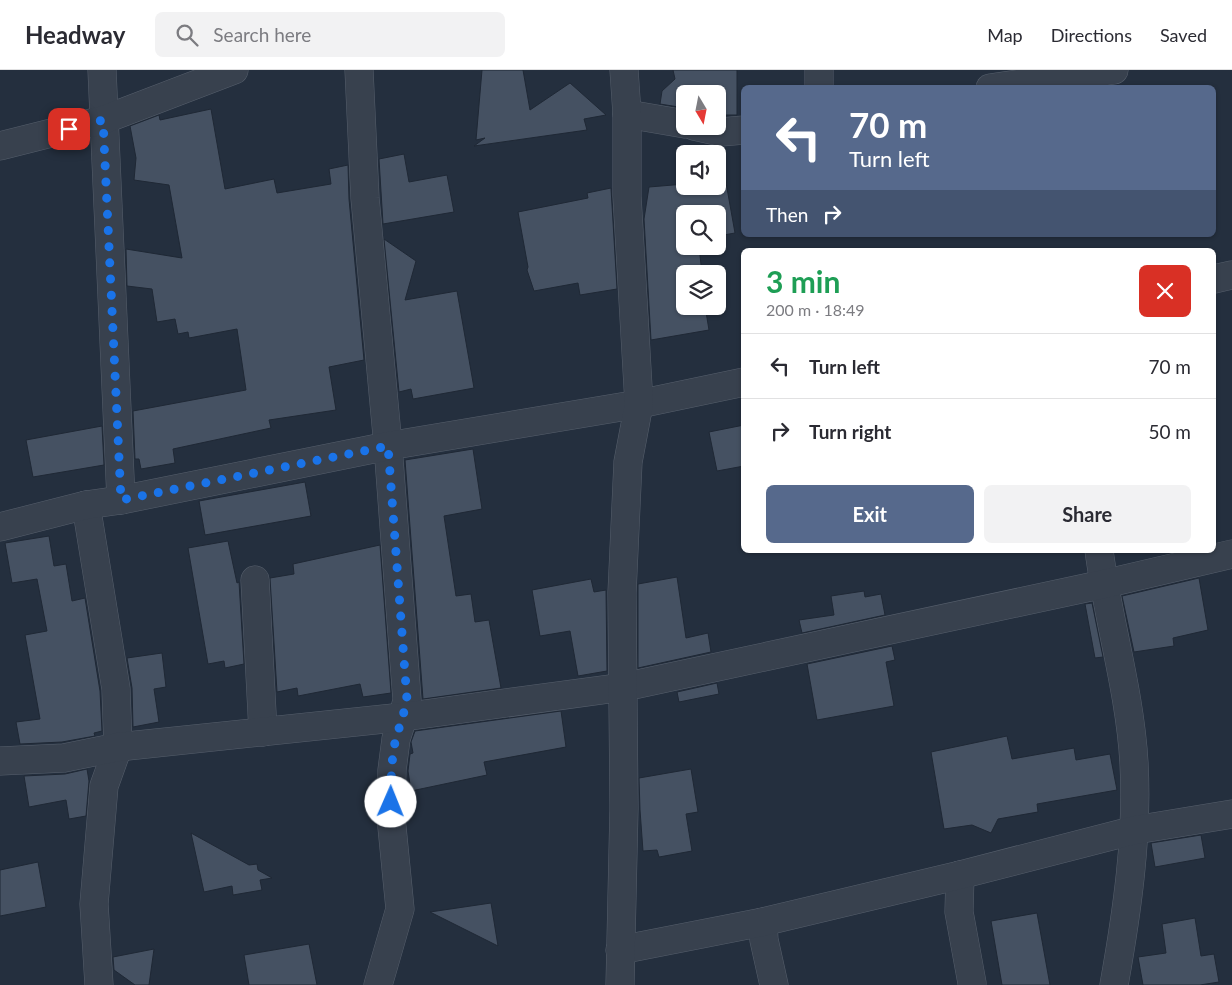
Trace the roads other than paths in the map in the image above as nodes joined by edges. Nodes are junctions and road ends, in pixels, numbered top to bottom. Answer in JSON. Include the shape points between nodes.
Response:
{"nodes":[{"id":1,"x":102,"y":70,"type":"edge"},
{"id":2,"x":234,"y":70,"type":"edge"},
{"id":3,"x":359,"y":70,"type":"edge"},
{"id":4,"x":624,"y":70,"type":"edge"},
{"id":5,"x":819,"y":70,"type":"edge"},
{"id":6,"x":1114,"y":70,"type":"edge"},
{"id":7,"x":819,"y":85,"type":"edge"},
{"id":8,"x":1011,"y":85,"type":"edge"},
{"id":9,"x":627,"y":114,"type":"junction"},
{"id":10,"x":103,"y":120,"type":"junction"},
{"id":11,"x":676,"y":122,"type":"edge"},
{"id":12,"x":741,"y":130,"type":"edge"},
{"id":13,"x":726,"y":132,"type":"edge"},
{"id":14,"x":0,"y":146,"type":"edge"},
{"id":15,"x":1232,"y":275,"type":"edge"},
{"id":16,"x":1216,"y":279,"type":"edge"},
{"id":17,"x":741,"y":383,"type":"edge"},
{"id":18,"x":639,"y":404,"type":"junction"},
{"id":19,"x":388,"y":446,"type":"junction"},
{"id":20,"x":121,"y":500,"type":"junction"},
{"id":21,"x":86,"y":505,"type":"junction"},
{"id":22,"x":0,"y":527,"type":"edge"},
{"id":23,"x":1100,"y":553,"type":"edge"},
{"id":24,"x":1232,"y":554,"type":"edge"},
{"id":25,"x":255,"y":580,"type":"dead end"},
{"id":26,"x":1104,"y":584,"type":"junction"},
{"id":27,"x":624,"y":687,"type":"junction"},
{"id":28,"x":403,"y":717,"type":"junction"},
{"id":29,"x":263,"y":732,"type":"junction"},
{"id":30,"x":118,"y":747,"type":"junction"},
{"id":31,"x":0,"y":761,"type":"edge"},
{"id":32,"x":1232,"y":814,"type":"edge"},
{"id":33,"x":1135,"y":830,"type":"junction"},
{"id":34,"x":960,"y":875,"type":"junction"},
{"id":35,"x":763,"y":922,"type":"junction"},
{"id":36,"x":620,"y":950,"type":"junction"},
{"id":37,"x":972,"y":983,"type":"dead end"},
{"id":38,"x":99,"y":985,"type":"edge"},
{"id":39,"x":378,"y":985,"type":"edge"},
{"id":40,"x":620,"y":985,"type":"edge"},
{"id":41,"x":774,"y":985,"type":"edge"},
{"id":42,"x":1114,"y":985,"type":"edge"}],
"edges":[{"from":1,"to":10,"type":"street"},
{"from":2,"to":10,"type":"street"},
{"from":3,"to":19,"type":"street","via":[[365,198]]},
{"from":4,"to":9,"type":"street"},
{"from":5,"to":7,"type":"street"},
{"from":6,"to":8,"type":"street"},
{"from":9,"to":11,"type":"street"},
{"from":9,"to":18,"type":"street"},
{"from":10,"to":14,"type":"street"},
{"from":10,"to":20,"type":"street"},
{"from":12,"to":13,"type":"street"},
{"from":15,"to":16,"type":"street"},
{"from":17,"to":18,"type":"street"},
{"from":18,"to":19,"type":"street"},
{"from":18,"to":27,"type":"street","via":[[628,462],[625,516],[622,593]]},
{"from":19,"to":20,"type":"street"},
{"from":19,"to":28,"type":"street","via":[[407,700]]},
{"from":20,"to":21,"type":"street"},
{"from":21,"to":22,"type":"street"},
{"from":21,"to":30,"type":"street","via":[[116,689]]},
{"from":23,"to":26,"type":"street"},
{"from":24,"to":26,"type":"street"},
{"from":25,"to":29,"type":"street"},
{"from":26,"to":27,"type":"street"},
{"from":26,"to":33,"type":"street","via":[[1127,705],[1134,762]]},
{"from":27,"to":28,"type":"street"},
{"from":27,"to":36,"type":"street"},
{"from":28,"to":29,"type":"street"},
{"from":28,"to":39,"type":"street","via":[[394,754],[391,808],[400,909]]},
{"from":29,"to":30,"type":"street"},
{"from":30,"to":31,"type":"street","via":[[64,758]]},
{"from":30,"to":38,"type":"street","via":[[104,786],[95,894]]},
{"from":32,"to":33,"type":"street"},
{"from":33,"to":34,"type":"street"},
{"from":33,"to":42,"type":"street"},
{"from":34,"to":35,"type":"street"},
{"from":34,"to":37,"type":"street","via":[[958,912]]},
{"from":35,"to":36,"type":"street"},
{"from":35,"to":41,"type":"street"},
{"from":36,"to":40,"type":"street"}]}
